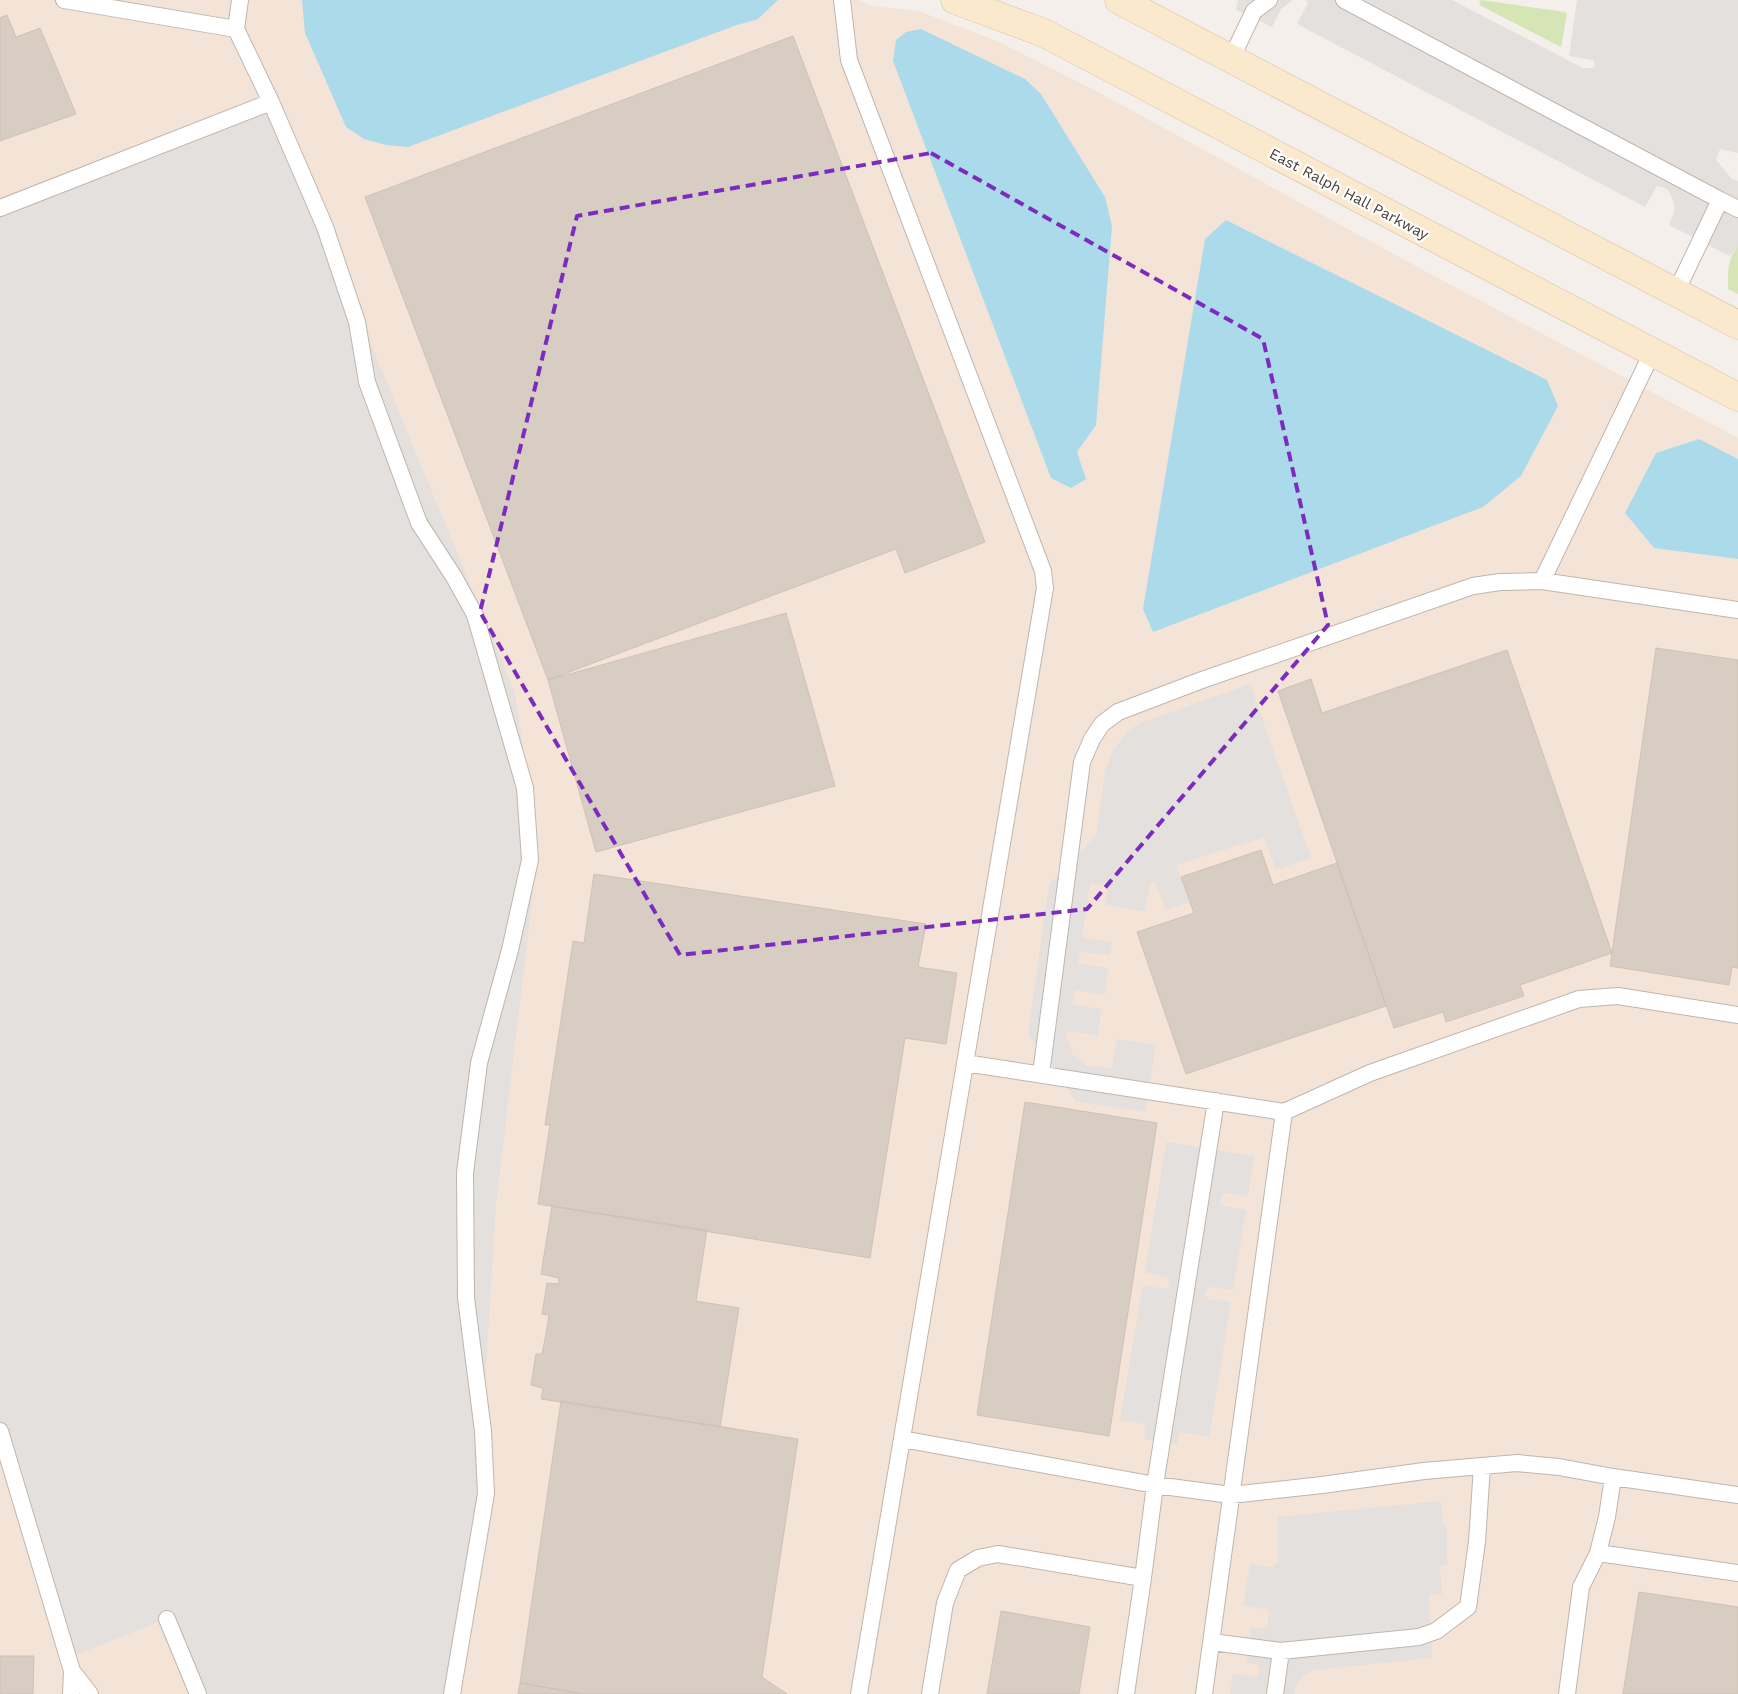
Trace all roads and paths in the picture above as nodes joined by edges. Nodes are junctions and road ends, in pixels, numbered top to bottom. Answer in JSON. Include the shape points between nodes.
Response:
{"nodes":[{"id":1,"x":64,"y":0,"type":"edge"},
{"id":2,"x":240,"y":0,"type":"edge"},
{"id":3,"x":842,"y":0,"type":"edge"},
{"id":4,"x":955,"y":0,"type":"edge"},
{"id":5,"x":1118,"y":0,"type":"edge"},
{"id":6,"x":1269,"y":0,"type":"edge"},
{"id":7,"x":1344,"y":0,"type":"edge"},
{"id":8,"x":236,"y":29,"type":"junction"},
{"id":9,"x":1231,"y":59,"type":"junction"},
{"id":10,"x":271,"y":102,"type":"junction"},
{"id":11,"x":1720,"y":200,"type":"junction"},
{"id":12,"x":0,"y":208,"type":"edge"},
{"id":13,"x":1738,"y":209,"type":"edge"},
{"id":14,"x":1676,"y":292,"type":"junction"},
{"id":15,"x":1738,"y":324,"type":"edge"},
{"id":16,"x":1652,"y":353,"type":"junction"},
{"id":17,"x":1738,"y":397,"type":"edge"},
{"id":18,"x":1542,"y":581,"type":"junction"},
{"id":19,"x":1738,"y":610,"type":"edge"},
{"id":20,"x":1738,"y":1015,"type":"edge"},
{"id":21,"x":965,"y":1063,"type":"junction"},
{"id":22,"x":1041,"y":1074,"type":"junction"},
{"id":23,"x":1216,"y":1101,"type":"junction"},
{"id":24,"x":1284,"y":1112,"type":"junction"},
{"id":25,"x":0,"y":1431,"type":"edge"},
{"id":26,"x":902,"y":1439,"type":"junction"},
{"id":27,"x":1482,"y":1466,"type":"junction"},
{"id":28,"x":1613,"y":1477,"type":"junction"},
{"id":29,"x":1155,"y":1484,"type":"junction"},
{"id":30,"x":1231,"y":1495,"type":"junction"},
{"id":31,"x":1738,"y":1495,"type":"edge"},
{"id":32,"x":1598,"y":1553,"type":"junction"},
{"id":33,"x":1738,"y":1572,"type":"edge"},
{"id":34,"x":1144,"y":1578,"type":"junction"},
{"id":35,"x":167,"y":1619,"type":"dead end"},
{"id":36,"x":1212,"y":1642,"type":"junction"},
{"id":37,"x":1281,"y":1651,"type":"junction"},
{"id":38,"x":72,"y":1671,"type":"junction"},
{"id":39,"x":71,"y":1694,"type":"edge"},
{"id":40,"x":90,"y":1694,"type":"edge"},
{"id":41,"x":198,"y":1694,"type":"edge"},
{"id":42,"x":452,"y":1694,"type":"edge"},
{"id":43,"x":859,"y":1694,"type":"edge"},
{"id":44,"x":930,"y":1694,"type":"edge"},
{"id":45,"x":1126,"y":1694,"type":"edge"},
{"id":46,"x":1204,"y":1694,"type":"edge"},
{"id":47,"x":1275,"y":1694,"type":"edge"},
{"id":48,"x":1567,"y":1694,"type":"edge"}],
"edges":[{"from":1,"to":8,"type":"lane"},
{"from":2,"to":8,"type":"lane"},
{"from":3,"to":21,"type":"lane","via":[[849,60],[1043,571],[1045,588]]},
{"from":4,"to":16,"type":"main road","name":"East Ralph Hall Parkway","via":[[1044,33]]},
{"from":5,"to":9,"type":"main road"},
{"from":6,"to":9,"type":"lane","via":[[1254,10]]},
{"from":7,"to":11,"type":"lane"},
{"from":8,"to":10,"type":"lane"},
{"from":9,"to":14,"type":"main road"},
{"from":10,"to":12,"type":"lane"},
{"from":10,"to":42,"type":"lane","via":[[328,235],[358,322],[367,382],[419,523],[475,615],[525,788],[530,860],[510,950],[479,1063],[465,1173],[466,1298],[483,1431],[486,1494]]},
{"from":11,"to":13,"type":"lane"},
{"from":11,"to":14,"type":"lane"},
{"from":14,"to":15,"type":"main road"},
{"from":16,"to":17,"type":"main road","name":"East Ralph Hall Parkway"},
{"from":16,"to":18,"type":"lane"},
{"from":18,"to":19,"type":"lane"},
{"from":18,"to":22,"type":"lane","via":[[1473,586],[1202,680],[1118,712],[1102,724],[1082,762]]},
{"from":20,"to":24,"type":"lane","via":[[1618,996],[1579,999],[1370,1073]]},
{"from":21,"to":22,"type":"lane"},
{"from":21,"to":26,"type":"lane"},
{"from":22,"to":23,"type":"lane"},
{"from":23,"to":24,"type":"lane"},
{"from":23,"to":29,"type":"lane"},
{"from":24,"to":30,"type":"lane"},
{"from":25,"to":38,"type":"lane"},
{"from":26,"to":29,"type":"lane"},
{"from":26,"to":43,"type":"lane"},
{"from":27,"to":28,"type":"lane","via":[[1517,1463]]},
{"from":27,"to":30,"type":"lane"},
{"from":27,"to":37,"type":"lane","via":[[1478,1542],[1468,1607],[1436,1631],[1419,1637]]},
{"from":28,"to":31,"type":"lane"},
{"from":28,"to":32,"type":"lane"},
{"from":29,"to":30,"type":"lane"},
{"from":29,"to":34,"type":"lane"},
{"from":30,"to":36,"type":"lane"},
{"from":32,"to":33,"type":"lane"},
{"from":32,"to":48,"type":"lane","via":[[1581,1587]]},
{"from":34,"to":44,"type":"lane","via":[[998,1554],[978,1558],[958,1570],[945,1602]]},
{"from":34,"to":45,"type":"lane"},
{"from":35,"to":41,"type":"lane"},
{"from":36,"to":37,"type":"lane"},
{"from":36,"to":46,"type":"lane"},
{"from":37,"to":47,"type":"lane"},
{"from":38,"to":39,"type":"lane"},
{"from":38,"to":40,"type":"lane"}]}
